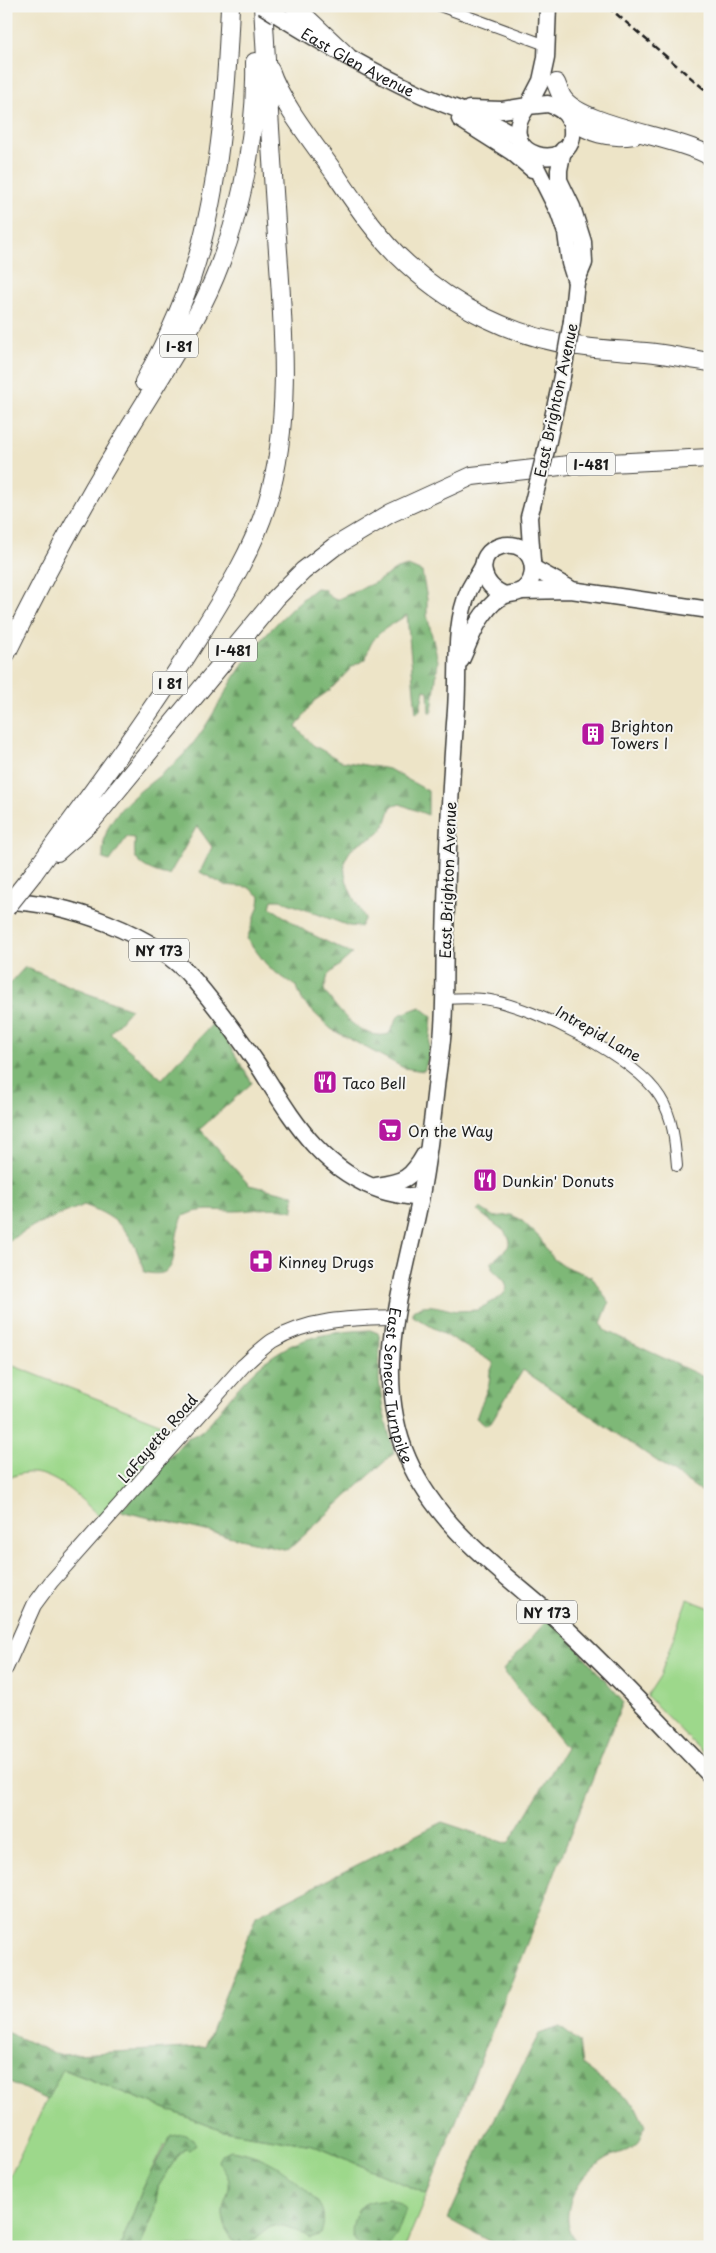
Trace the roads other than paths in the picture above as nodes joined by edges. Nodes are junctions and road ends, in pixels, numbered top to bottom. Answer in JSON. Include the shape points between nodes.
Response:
{"nodes":[{"id":1,"x":230,"y":6,"type":"edge"},
{"id":2,"x":252,"y":6,"type":"edge"},
{"id":3,"x":294,"y":6,"type":"edge"},
{"id":4,"x":440,"y":6,"type":"edge"},
{"id":5,"x":548,"y":6,"type":"edge"},
{"id":6,"x":267,"y":9,"type":"edge"},
{"id":7,"x":546,"y":51,"type":"junction"},
{"id":8,"x":266,"y":56,"type":"junction"},
{"id":9,"x":347,"y":56,"type":"junction"},
{"id":10,"x":556,"y":83,"type":"junction"},
{"id":11,"x":439,"y":102,"type":"junction"},
{"id":12,"x":528,"y":106,"type":"junction"},
{"id":13,"x":457,"y":108,"type":"junction"},
{"id":14,"x":566,"y":115,"type":"junction"},
{"id":15,"x":647,"y":134,"type":"junction"},
{"id":16,"x":519,"y":138,"type":"junction"},
{"id":17,"x":564,"y":150,"type":"junction"},
{"id":18,"x":530,"y":153,"type":"junction"},
{"id":19,"x":710,"y":156,"type":"edge"},
{"id":20,"x":546,"y":185,"type":"junction"},
{"id":21,"x":576,"y":282,"type":"junction"},
{"id":22,"x":710,"y":362,"type":"edge"},
{"id":23,"x":710,"y":458,"type":"edge"},
{"id":24,"x":530,"y":512,"type":"junction"},
{"id":25,"x":506,"y":545,"type":"junction"},
{"id":26,"x":533,"y":565,"type":"junction"},
{"id":27,"x":483,"y":566,"type":"junction"},
{"id":28,"x":571,"y":590,"type":"junction"},
{"id":29,"x":514,"y":593,"type":"junction"},
{"id":30,"x":710,"y":610,"type":"edge"},
{"id":31,"x":6,"y":653,"type":"edge"},
{"id":32,"x":458,"y":667,"type":"junction"},
{"id":33,"x":33,"y":874,"type":"junction"},
{"id":34,"x":6,"y":900,"type":"edge"},
{"id":35,"x":6,"y":908,"type":"edge"},
{"id":36,"x":444,"y":999,"type":"junction"},
{"id":37,"x":429,"y":1148,"type":"junction"},
{"id":38,"x":677,"y":1166,"type":"dead end"},
{"id":39,"x":373,"y":1186,"type":"junction"},
{"id":40,"x":420,"y":1198,"type":"junction"},
{"id":41,"x":395,"y":1317,"type":"junction"},
{"id":42,"x":6,"y":1668,"type":"edge"},
{"id":43,"x":710,"y":1775,"type":"edge"}],
"edges":[{"from":1,"to":31,"type":"highway","via":[[215,168],[194,269],[151,370],[59,533],[31,590]]},
{"from":2,"to":31,"type":"highway","number":"I-81","via":[[255,86],[249,150],[240,196],[213,280],[191,325],[88,498]]},
{"from":3,"to":9,"type":"highway"},
{"from":4,"to":7,"type":"street"},
{"from":5,"to":7,"type":"main road"},
{"from":6,"to":8,"type":"highway"},
{"from":6,"to":9,"type":"main road","name":"East Glen Avenue"},
{"from":7,"to":10,"type":"main road"},
{"from":7,"to":12,"type":"main road","via":[[541,81]]},
{"from":8,"to":22,"type":"highway","via":[[284,98],[353,200],[406,264],[438,289],[499,325],[545,340]]},
{"from":8,"to":33,"type":"highway","number":"I 81","via":[[284,332],[281,431],[266,505],[228,590],[170,682]]},
{"from":9,"to":11,"type":"main road","name":"East Glen Avenue"},
{"from":10,"to":14,"type":"main road"},
{"from":10,"to":15,"type":"highway","via":[[562,98],[580,111]]},
{"from":11,"to":13,"type":"main road","name":"East Glen Avenue"},
{"from":11,"to":20,"type":"main road","via":[[463,122],[512,152]]},
{"from":12,"to":13,"type":"main road","name":"East Glen Avenue","via":[[502,110]]},
{"from":12,"to":14,"type":"main road","via":[[548,104]]},
{"from":12,"to":16,"type":"main road","via":[[521,118]]},
{"from":13,"to":16,"type":"main road","name":"East Glen Avenue","via":[[501,126]]},
{"from":14,"to":15,"type":"highway","via":[[583,128],[601,135]]},
{"from":14,"to":17,"type":"main road","via":[[572,135]]},
{"from":15,"to":19,"type":"highway","via":[[686,144]]},
{"from":16,"to":18,"type":"main road"},
{"from":17,"to":18,"type":"main road","via":[[547,158]]},
{"from":17,"to":21,"type":"main road","name":"East Brighton Avenue","via":[[559,180],[583,242],[584,263]]},
{"from":18,"to":20,"type":"main road","name":"East Brighton Avenue"},
{"from":20,"to":21,"type":"main road","name":"East Brighton Avenue","via":[[564,226]]},
{"from":21,"to":24,"type":"main road","name":"East Brighton Avenue","bridge":true,"via":[[562,376]]},
{"from":23,"to":33,"type":"highway","number":"I-481","via":[[569,465],[472,476],[392,513],[334,547],[276,598],[92,821]]},
{"from":24,"to":25,"type":"main road","name":"East Brighton Avenue","via":[[518,534]]},
{"from":24,"to":26,"type":"main road","name":"East Brighton Avenue"},
{"from":25,"to":26,"type":"main road","via":[[522,549]]},
{"from":25,"to":27,"type":"main road","via":[[491,551]]},
{"from":26,"to":28,"type":"main road"},
{"from":26,"to":29,"type":"main road","via":[[532,579]]},
{"from":27,"to":29,"type":"main road","via":[[486,582],[498,593]]},
{"from":27,"to":32,"type":"main road","name":"East Brighton Avenue","via":[[462,612],[458,632]]},
{"from":28,"to":29,"type":"main road"},
{"from":28,"to":30,"type":"main road"},
{"from":29,"to":32,"type":"main road","via":[[494,603],[482,616]]},
{"from":32,"to":36,"type":"main road","name":"East Brighton Avenue","via":[[450,791]]},
{"from":33,"to":35,"type":"highway","number":"I 81","bridge":true},
{"from":34,"to":39,"type":"main road","number":"NY 173","via":[[58,908],[92,919],[168,956],[193,979],[231,1029],[297,1127],[324,1157]]},
{"from":36,"to":37,"type":"main road","name":"East Brighton Avenue"},
{"from":36,"to":38,"type":"street","name":"Intrepid Lane","via":[[489,1000],[514,1006],[557,1024],[630,1066],[653,1086],[667,1111]]},
{"from":37,"to":39,"type":"main road","via":[[407,1179]]},
{"from":37,"to":40,"type":"main road","name":"East Brighton Avenue"},
{"from":39,"to":40,"type":"main road","number":"NY 173","via":[[393,1194]]},
{"from":40,"to":41,"type":"main road","name":"East Seneca Turnpike","number":"NY 173"},
{"from":41,"to":42,"type":"street","name":"LaFayette Road","via":[[343,1318],[301,1328],[272,1342],[243,1366],[51,1582],[34,1605]]},
{"from":41,"to":43,"type":"main road","name":"East Seneca Turnpike","number":"NY 173","via":[[390,1370],[393,1405],[408,1459],[424,1492],[469,1544],[600,1661]]}]}
